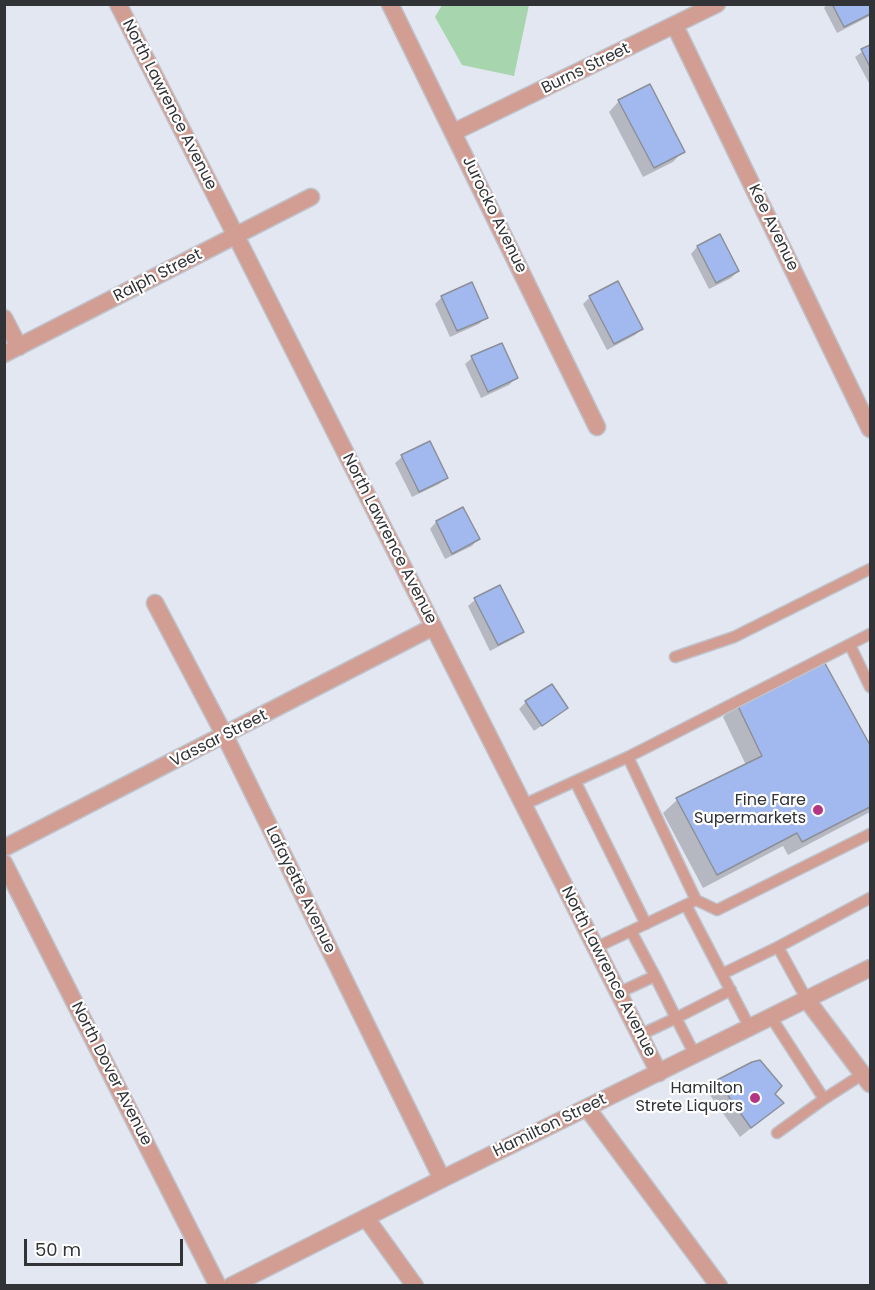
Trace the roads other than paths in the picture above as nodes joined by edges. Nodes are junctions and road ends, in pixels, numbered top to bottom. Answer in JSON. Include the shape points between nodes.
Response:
{"nodes":[{"id":1,"x":118,"y":4,"type":"edge"},
{"id":2,"x":390,"y":4,"type":"edge"},
{"id":3,"x":717,"y":4,"type":"edge"},
{"id":4,"x":675,"y":26,"type":"junction"},
{"id":5,"x":454,"y":132,"type":"junction"},
{"id":6,"x":311,"y":197,"type":"dead end"},
{"id":7,"x":237,"y":236,"type":"junction"},
{"id":8,"x":4,"y":318,"type":"edge"},
{"id":9,"x":12,"y":351,"type":"edge"},
{"id":10,"x":869,"y":423,"type":"edge"},
{"id":11,"x":597,"y":427,"type":"dead end"},
{"id":12,"x":870,"y":569,"type":"edge"},
{"id":13,"x":155,"y":603,"type":"dead end"},
{"id":14,"x":433,"y":627,"type":"junction"},
{"id":15,"x":870,"y":634,"type":"edge"},
{"id":16,"x":850,"y":645,"type":"junction"},
{"id":17,"x":675,"y":657,"type":"dead end"},
{"id":18,"x":870,"y":687,"type":"edge"},
{"id":19,"x":225,"y":736,"type":"junction"},
{"id":20,"x":628,"y":757,"type":"junction"},
{"id":21,"x":575,"y":781,"type":"junction"},
{"id":22,"x":523,"y":805,"type":"junction"},
{"id":23,"x":870,"y":834,"type":"edge"},
{"id":24,"x":4,"y":848,"type":"edge"},
{"id":25,"x":4,"y":863,"type":"edge"},
{"id":26,"x":870,"y":898,"type":"edge"},
{"id":27,"x":691,"y":903,"type":"junction"},
{"id":28,"x":646,"y":924,"type":"junction"},
{"id":29,"x":631,"y":931,"type":"junction"},
{"id":30,"x":778,"y":947,"type":"junction"},
{"id":31,"x":595,"y":948,"type":"junction"},
{"id":32,"x":870,"y":968,"type":"edge"},
{"id":33,"x":722,"y":974,"type":"junction"},
{"id":34,"x":655,"y":976,"type":"junction"},
{"id":35,"x":731,"y":990,"type":"junction"},
{"id":36,"x":618,"y":993,"type":"junction"},
{"id":37,"x":807,"y":1000,"type":"junction"},
{"id":38,"x":771,"y":1017,"type":"junction"},
{"id":39,"x":676,"y":1018,"type":"junction"},
{"id":40,"x":750,"y":1028,"type":"junction"},
{"id":41,"x":640,"y":1035,"type":"junction"},
{"id":42,"x":695,"y":1055,"type":"junction"},
{"id":43,"x":658,"y":1073,"type":"junction"},
{"id":44,"x":867,"y":1079,"type":"edge"},
{"id":45,"x":824,"y":1099,"type":"junction"},
{"id":46,"x":587,"y":1108,"type":"junction"},
{"id":47,"x":777,"y":1133,"type":"dead end"},
{"id":48,"x":442,"y":1179,"type":"junction"},
{"id":49,"x":366,"y":1218,"type":"junction"},
{"id":50,"x":218,"y":1286,"type":"edge"},
{"id":51,"x":231,"y":1286,"type":"edge"},
{"id":52,"x":415,"y":1286,"type":"edge"},
{"id":53,"x":719,"y":1286,"type":"edge"}],
"edges":[{"from":1,"to":7,"type":"street","name":"North Lawrence Avenue"},
{"from":2,"to":5,"type":"street","name":"Jurocko Avenue"},
{"from":3,"to":4,"type":"street","name":"Burns Street"},
{"from":4,"to":5,"type":"street","name":"Burns Street"},
{"from":4,"to":10,"type":"street","name":"Kee Avenue"},
{"from":5,"to":11,"type":"street","name":"Jurocko Avenue"},
{"from":6,"to":7,"type":"street","name":"Ralph Street"},
{"from":7,"to":9,"type":"street","name":"Ralph Street"},
{"from":7,"to":14,"type":"street","name":"North Lawrence Avenue"},
{"from":8,"to":9,"type":"street"},
{"from":12,"to":17,"type":"lane","via":[[734,637]]},
{"from":13,"to":19,"type":"street","name":"Lafayette Avenue"},
{"from":14,"to":19,"type":"street","name":"Vassar Street"},
{"from":14,"to":22,"type":"street","name":"North Lawrence Avenue"},
{"from":15,"to":16,"type":"lane"},
{"from":16,"to":18,"type":"lane"},
{"from":16,"to":20,"type":"lane"},
{"from":19,"to":24,"type":"street","name":"Vassar Street"},
{"from":19,"to":48,"type":"street","name":"Lafayette Avenue"},
{"from":20,"to":21,"type":"lane"},
{"from":20,"to":27,"type":"lane"},
{"from":21,"to":22,"type":"lane"},
{"from":21,"to":28,"type":"lane"},
{"from":22,"to":31,"type":"street","name":"North Lawrence Avenue"},
{"from":23,"to":27,"type":"lane","via":[[717,910]]},
{"from":25,"to":50,"type":"street","name":"North Dover Avenue"},
{"from":26,"to":30,"type":"lane"},
{"from":27,"to":28,"type":"lane"},
{"from":27,"to":33,"type":"lane"},
{"from":28,"to":29,"type":"lane"},
{"from":29,"to":31,"type":"lane"},
{"from":29,"to":34,"type":"lane"},
{"from":30,"to":33,"type":"lane"},
{"from":30,"to":37,"type":"lane"},
{"from":31,"to":36,"type":"street","name":"North Lawrence Avenue"},
{"from":32,"to":37,"type":"street","name":"Hamilton Street"},
{"from":33,"to":35,"type":"lane"},
{"from":34,"to":36,"type":"lane"},
{"from":34,"to":39,"type":"lane"},
{"from":35,"to":39,"type":"lane"},
{"from":35,"to":40,"type":"lane"},
{"from":36,"to":41,"type":"street","name":"North Lawrence Avenue"},
{"from":37,"to":38,"type":"street","name":"Hamilton Street"},
{"from":37,"to":44,"type":"street"},
{"from":38,"to":40,"type":"street","name":"Hamilton Street"},
{"from":38,"to":45,"type":"lane"},
{"from":39,"to":41,"type":"lane"},
{"from":39,"to":42,"type":"lane"},
{"from":40,"to":42,"type":"street","name":"Hamilton Street"},
{"from":41,"to":43,"type":"street","name":"North Lawrence Avenue"},
{"from":42,"to":43,"type":"street","name":"Hamilton Street"},
{"from":43,"to":46,"type":"street","name":"Hamilton Street"},
{"from":44,"to":45,"type":"lane"},
{"from":45,"to":47,"type":"lane"},
{"from":46,"to":48,"type":"street","name":"Hamilton Street"},
{"from":46,"to":53,"type":"street"},
{"from":48,"to":49,"type":"street","name":"Hamilton Street"},
{"from":49,"to":51,"type":"street","name":"Hamilton Street"},
{"from":49,"to":52,"type":"street"}]}
